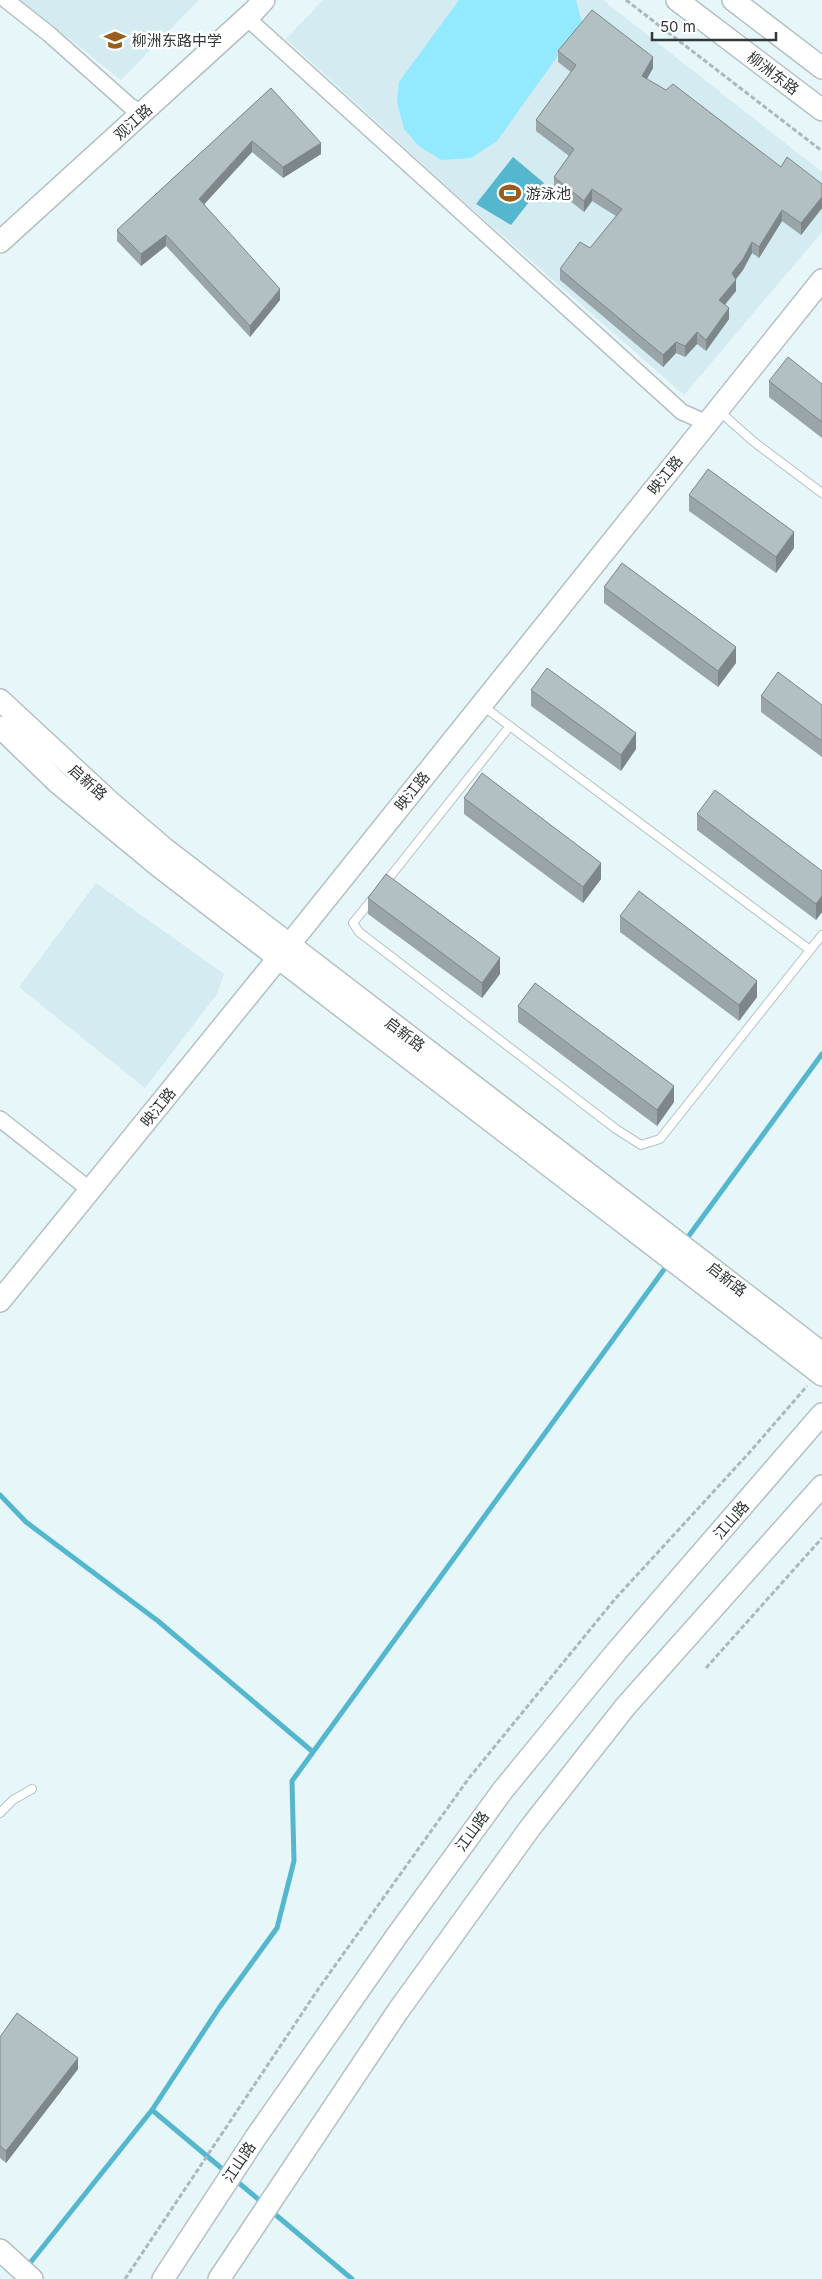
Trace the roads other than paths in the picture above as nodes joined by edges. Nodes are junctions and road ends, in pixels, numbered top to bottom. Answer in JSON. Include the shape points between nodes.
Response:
{"nodes":[{"id":1,"x":6,"y":0,"type":"edge"},
{"id":2,"x":264,"y":0,"type":"edge"},
{"id":3,"x":677,"y":0,"type":"edge"},
{"id":4,"x":733,"y":0,"type":"edge"},
{"id":5,"x":247,"y":18,"type":"junction"},
{"id":6,"x":822,"y":68,"type":"edge"},
{"id":7,"x":822,"y":110,"type":"edge"},
{"id":8,"x":142,"y":113,"type":"junction"},
{"id":9,"x":0,"y":242,"type":"edge"},
{"id":10,"x":822,"y":280,"type":"edge"},
{"id":11,"x":712,"y":416,"type":"junction"},
{"id":12,"x":822,"y":493,"type":"edge"},
{"id":13,"x":0,"y":700,"type":"edge"},
{"id":14,"x":481,"y":705,"type":"junction"},
{"id":15,"x":510,"y":726,"type":"junction"},
{"id":16,"x":0,"y":727,"type":"edge"},
{"id":17,"x":822,"y":935,"type":"edge"},
{"id":18,"x":810,"y":950,"type":"junction"},
{"id":19,"x":284,"y":952,"type":"junction"},
{"id":20,"x":0,"y":1119,"type":"edge"},
{"id":21,"x":90,"y":1190,"type":"junction"},
{"id":22,"x":0,"y":1301,"type":"edge"},
{"id":23,"x":821,"y":1367,"type":"edge"},
{"id":24,"x":822,"y":1414,"type":"edge"},
{"id":25,"x":822,"y":1486,"type":"edge"},
{"id":26,"x":32,"y":1790,"type":"dead end"},
{"id":27,"x":0,"y":1813,"type":"edge"},
{"id":28,"x":0,"y":2250,"type":"edge"},
{"id":29,"x":32,"y":2279,"type":"edge"},
{"id":30,"x":162,"y":2279,"type":"edge"},
{"id":31,"x":219,"y":2279,"type":"edge"}],
"edges":[{"from":1,"to":8,"type":"street"},
{"from":2,"to":5,"type":"street","name":"观江路"},
{"from":3,"to":7,"type":"street","name":"柳洲东路"},
{"from":4,"to":6,"type":"street"},
{"from":5,"to":8,"type":"street","name":"观江路"},
{"from":5,"to":11,"type":"street","via":[[682,412]]},
{"from":8,"to":9,"type":"street","name":"观江路"},
{"from":10,"to":11,"type":"street","name":"映江路"},
{"from":11,"to":12,"type":"lane","via":[[754,442]]},
{"from":11,"to":14,"type":"street","name":"映江路"},
{"from":13,"to":19,"type":"street","name":"启新路","via":[[109,801]]},
{"from":14,"to":15,"type":"lane"},
{"from":14,"to":19,"type":"street","name":"映江路"},
{"from":15,"to":18,"type":"lane"},
{"from":15,"to":18,"type":"lane","via":[[354,922],[359,932],[616,1129],[641,1144],[660,1139]]},
{"from":16,"to":19,"type":"street","name":"启新路","via":[[101,819]]},
{"from":17,"to":18,"type":"lane"},
{"from":19,"to":21,"type":"street","name":"映江路"},
{"from":19,"to":23,"type":"street","name":"启新路","via":[[704,1273]]},
{"from":20,"to":21,"type":"street"},
{"from":21,"to":22,"type":"street","name":"映江路"},
{"from":24,"to":30,"type":"street","name":"江山路","via":[[616,1652],[503,1790],[256,2137]]},
{"from":25,"to":31,"type":"street","via":[[625,1707],[530,1828],[398,2011]]},
{"from":26,"to":27,"type":"lane","via":[[13,1800]]},
{"from":28,"to":29,"type":"street"}]}
